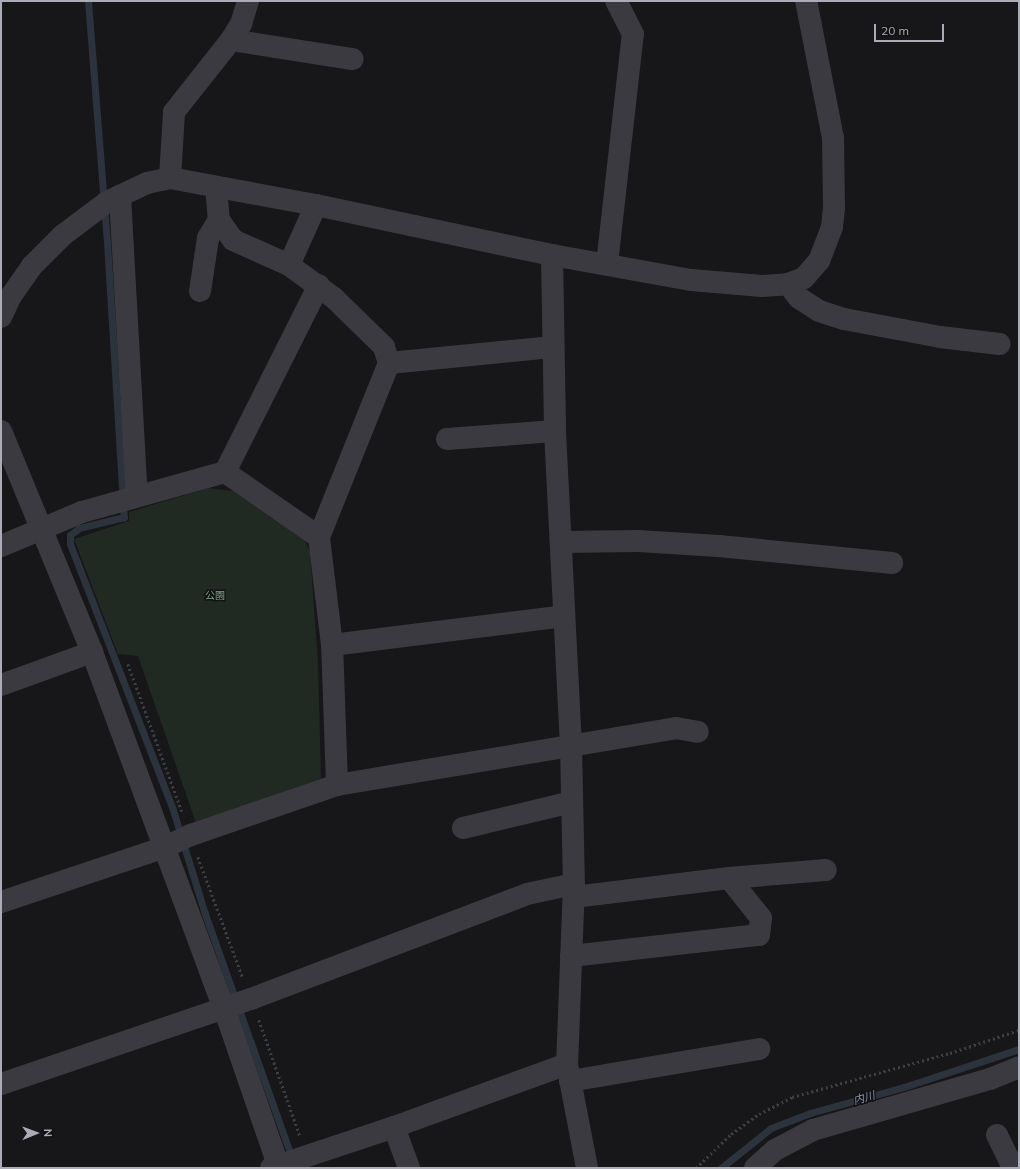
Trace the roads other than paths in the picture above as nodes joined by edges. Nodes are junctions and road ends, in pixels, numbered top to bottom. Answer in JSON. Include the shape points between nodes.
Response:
{"nodes":[{"id":1,"x":248,"y":1,"type":"edge"},
{"id":2,"x":616,"y":1,"type":"edge"},
{"id":3,"x":806,"y":1,"type":"edge"},
{"id":4,"x":231,"y":40,"type":"junction"},
{"id":5,"x":354,"y":59,"type":"dead end"},
{"id":6,"x":170,"y":178,"type":"junction"},
{"id":7,"x":216,"y":187,"type":"junction"},
{"id":8,"x":120,"y":196,"type":"junction"},
{"id":9,"x":316,"y":205,"type":"junction"},
{"id":10,"x":219,"y":220,"type":"junction"},
{"id":11,"x":552,"y":255,"type":"junction"},
{"id":12,"x":607,"y":264,"type":"junction"},
{"id":13,"x":289,"y":265,"type":"junction"},
{"id":14,"x":788,"y":284,"type":"junction"},
{"id":15,"x":319,"y":285,"type":"junction"},
{"id":16,"x":200,"y":291,"type":"dead end"},
{"id":17,"x":1,"y":318,"type":"edge"},
{"id":18,"x":1000,"y":344,"type":"dead end"},
{"id":19,"x":553,"y":347,"type":"junction"},
{"id":20,"x":389,"y":363,"type":"junction"},
{"id":21,"x":1,"y":431,"type":"edge"},
{"id":22,"x":555,"y":431,"type":"junction"},
{"id":23,"x":447,"y":439,"type":"dead end"},
{"id":24,"x":225,"y":472,"type":"junction"},
{"id":25,"x":137,"y":496,"type":"junction"},
{"id":26,"x":43,"y":528,"type":"junction"},
{"id":27,"x":319,"y":537,"type":"junction"},
{"id":28,"x":560,"y":542,"type":"junction"},
{"id":29,"x":1,"y":546,"type":"edge"},
{"id":30,"x":892,"y":563,"type":"dead end"},
{"id":31,"x":564,"y":616,"type":"junction"},
{"id":32,"x":332,"y":645,"type":"junction"},
{"id":33,"x":92,"y":652,"type":"junction"},
{"id":34,"x":1,"y":685,"type":"edge"},
{"id":35,"x":698,"y":732,"type":"dead end"},
{"id":36,"x":571,"y":745,"type":"junction"},
{"id":37,"x":337,"y":785,"type":"junction"},
{"id":38,"x":572,"y":802,"type":"junction"},
{"id":39,"x":463,"y":828,"type":"dead end"},
{"id":40,"x":165,"y":847,"type":"junction"},
{"id":41,"x":826,"y":870,"type":"dead end"},
{"id":42,"x":729,"y":878,"type":"junction"},
{"id":43,"x":574,"y":890,"type":"junction"},
{"id":44,"x":1,"y":902,"type":"edge"},
{"id":45,"x":571,"y":956,"type":"junction"},
{"id":46,"x":224,"y":1008,"type":"junction"},
{"id":47,"x":759,"y":1049,"type":"dead end"},
{"id":48,"x":1019,"y":1066,"type":"edge"},
{"id":49,"x":569,"y":1072,"type":"junction"},
{"id":50,"x":1,"y":1084,"type":"edge"},
{"id":51,"x":394,"y":1127,"type":"junction"},
{"id":52,"x":997,"y":1135,"type":"dead end"},
{"id":53,"x":276,"y":1167,"type":"edge"},
{"id":54,"x":409,"y":1168,"type":"edge"},
{"id":55,"x":587,"y":1168,"type":"edge"},
{"id":56,"x":755,"y":1168,"type":"edge"},
{"id":57,"x":1013,"y":1168,"type":"edge"}],
"edges":[{"from":1,"to":4,"type":"street","via":[[241,24]]},
{"from":2,"to":12,"type":"street","via":[[634,34]]},
{"from":3,"to":14,"type":"street","via":[[833,138],[834,208],[832,227],[819,261],[804,278]]},
{"from":4,"to":5,"type":"street"},
{"from":4,"to":6,"type":"street","via":[[174,112]]},
{"from":6,"to":7,"type":"street"},
{"from":6,"to":8,"type":"street","via":[[147,183]]},
{"from":7,"to":9,"type":"street"},
{"from":7,"to":10,"type":"street"},
{"from":8,"to":17,"type":"street","via":[[107,202],[62,236],[37,261],[11,296]]},
{"from":8,"to":25,"type":"street"},
{"from":9,"to":11,"type":"street"},
{"from":9,"to":13,"type":"street"},
{"from":10,"to":13,"type":"street","via":[[233,240]]},
{"from":10,"to":16,"type":"street","via":[[208,238]]},
{"from":11,"to":12,"type":"street"},
{"from":11,"to":19,"type":"street"},
{"from":12,"to":14,"type":"street","via":[[691,280],[762,286]]},
{"from":13,"to":15,"type":"street"},
{"from":14,"to":18,"type":"street","via":[[799,298],[820,311],[844,319],[940,337]]},
{"from":15,"to":20,"type":"street","via":[[384,348]]},
{"from":15,"to":24,"type":"street"},
{"from":19,"to":20,"type":"street"},
{"from":19,"to":22,"type":"street"},
{"from":20,"to":27,"type":"street"},
{"from":21,"to":26,"type":"street"},
{"from":22,"to":23,"type":"street"},
{"from":22,"to":28,"type":"street"},
{"from":24,"to":25,"type":"street"},
{"from":24,"to":27,"type":"street"},
{"from":25,"to":26,"type":"street","via":[[82,512]]},
{"from":26,"to":29,"type":"street"},
{"from":26,"to":33,"type":"street"},
{"from":27,"to":32,"type":"street"},
{"from":28,"to":30,"type":"street","via":[[638,541],[712,545]]},
{"from":28,"to":31,"type":"street"},
{"from":31,"to":32,"type":"street"},
{"from":31,"to":36,"type":"street"},
{"from":32,"to":37,"type":"street"},
{"from":33,"to":34,"type":"street"},
{"from":33,"to":40,"type":"street"},
{"from":35,"to":36,"type":"street","via":[[676,728]]},
{"from":36,"to":37,"type":"street"},
{"from":36,"to":38,"type":"street"},
{"from":37,"to":40,"type":"street","via":[[190,835]]},
{"from":38,"to":39,"type":"street"},
{"from":38,"to":43,"type":"street"},
{"from":40,"to":44,"type":"street"},
{"from":40,"to":46,"type":"street"},
{"from":41,"to":42,"type":"street"},
{"from":42,"to":43,"type":"street"},
{"from":42,"to":45,"type":"street","via":[[761,918],[759,935]]},
{"from":43,"to":45,"type":"street"},
{"from":43,"to":46,"type":"street","via":[[527,894]]},
{"from":45,"to":49,"type":"street"},
{"from":46,"to":50,"type":"street"},
{"from":46,"to":53,"type":"street"},
{"from":47,"to":49,"type":"street"},
{"from":48,"to":56,"type":"street","via":[[990,1079],[813,1130],[775,1150]]},
{"from":49,"to":51,"type":"street"},
{"from":49,"to":55,"type":"street"},
{"from":51,"to":53,"type":"street"},
{"from":51,"to":54,"type":"street"},
{"from":52,"to":57,"type":"street"}]}
